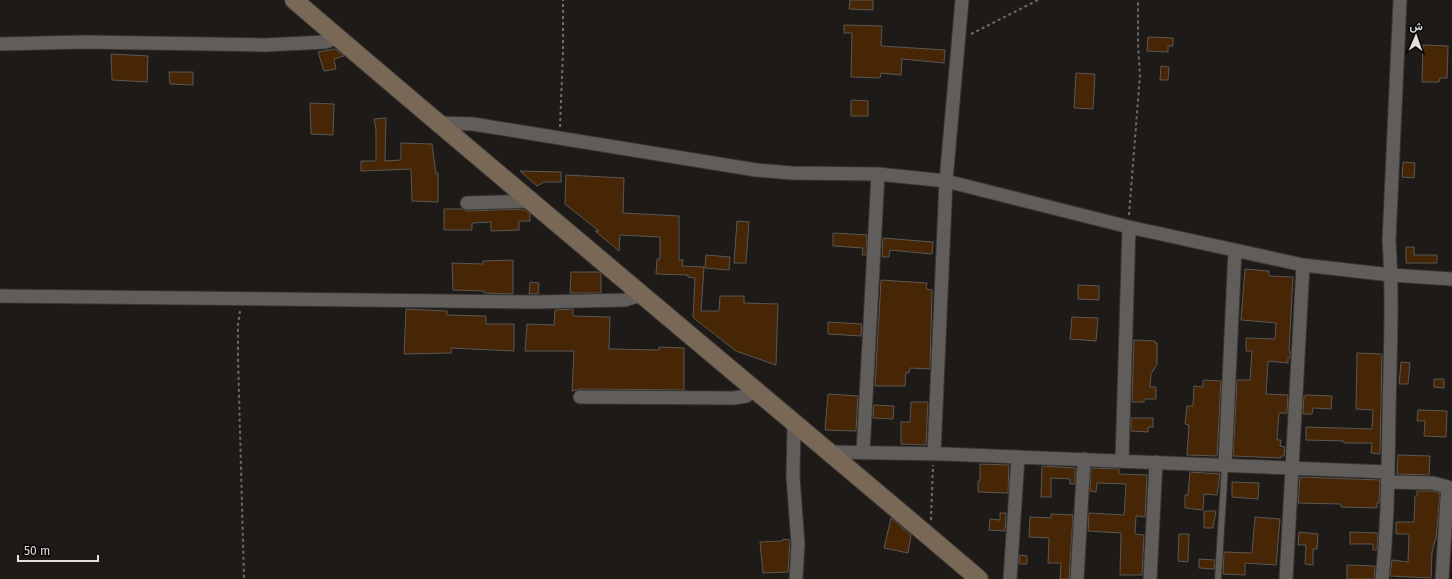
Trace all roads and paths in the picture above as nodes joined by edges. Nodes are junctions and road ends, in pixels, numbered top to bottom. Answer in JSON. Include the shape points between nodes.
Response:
{"nodes":[{"id":1,"x":294,"y":0,"type":"edge"},
{"id":2,"x":563,"y":0,"type":"edge"},
{"id":3,"x":962,"y":0,"type":"edge"},
{"id":4,"x":1038,"y":0,"type":"edge"},
{"id":5,"x":1138,"y":0,"type":"edge"},
{"id":6,"x":1400,"y":0,"type":"edge"},
{"id":7,"x":338,"y":37,"type":"junction"},
{"id":8,"x":959,"y":40,"type":"junction"},
{"id":9,"x":0,"y":44,"type":"edge"},
{"id":10,"x":438,"y":123,"type":"junction"},
{"id":11,"x":559,"y":138,"type":"junction"},
{"id":12,"x":878,"y":174,"type":"junction"},
{"id":13,"x":946,"y":181,"type":"junction"},
{"id":14,"x":532,"y":202,"type":"junction"},
{"id":15,"x":467,"y":203,"type":"dead end"},
{"id":16,"x":1129,"y":227,"type":"junction"},
{"id":17,"x":1235,"y":250,"type":"junction"},
{"id":18,"x":1303,"y":265,"type":"junction"},
{"id":19,"x":1391,"y":275,"type":"junction"},
{"id":20,"x":1452,"y":279,"type":"edge"},
{"id":21,"x":641,"y":295,"type":"junction"},
{"id":22,"x":0,"y":296,"type":"edge"},
{"id":23,"x":241,"y":300,"type":"junction"},
{"id":24,"x":755,"y":390,"type":"junction"},
{"id":25,"x":580,"y":397,"type":"dead end"},
{"id":26,"x":794,"y":423,"type":"junction"},
{"id":27,"x":829,"y":452,"type":"junction"},
{"id":28,"x":863,"y":453,"type":"junction"},
{"id":29,"x":934,"y":454,"type":"junction"},
{"id":30,"x":1018,"y":457,"type":"junction"},
{"id":31,"x":1084,"y":459,"type":"junction"},
{"id":32,"x":1122,"y":461,"type":"junction"},
{"id":33,"x":1156,"y":462,"type":"junction"},
{"id":34,"x":1225,"y":465,"type":"junction"},
{"id":35,"x":1293,"y":468,"type":"junction"},
{"id":36,"x":1388,"y":477,"type":"junction"},
{"id":37,"x":1449,"y":514,"type":"edge"},
{"id":38,"x":930,"y":538,"type":"junction"},
{"id":39,"x":244,"y":579,"type":"edge"},
{"id":40,"x":796,"y":579,"type":"edge"},
{"id":41,"x":979,"y":579,"type":"edge"},
{"id":42,"x":1010,"y":579,"type":"edge"},
{"id":43,"x":1077,"y":579,"type":"edge"},
{"id":44,"x":1150,"y":579,"type":"edge"},
{"id":45,"x":1218,"y":579,"type":"edge"},
{"id":46,"x":1286,"y":579,"type":"edge"},
{"id":47,"x":1382,"y":579,"type":"edge"},
{"id":48,"x":1442,"y":579,"type":"edge"}],
"edges":[{"from":1,"to":7,"type":"street"},
{"from":2,"to":11,"type":"path"},
{"from":3,"to":8,"type":"street"},
{"from":4,"to":8,"type":"path"},
{"from":5,"to":16,"type":"path","via":[[1139,104]]},
{"from":6,"to":19,"type":"street","via":[[1388,241]]},
{"from":7,"to":9,"type":"street","via":[[326,42],[265,45],[84,42]]},
{"from":7,"to":10,"type":"street"},
{"from":8,"to":13,"type":"street"},
{"from":10,"to":11,"type":"street","via":[[473,124]]},
{"from":10,"to":14,"type":"street"},
{"from":11,"to":12,"type":"street","via":[[756,170]]},
{"from":12,"to":13,"type":"street"},
{"from":12,"to":28,"type":"street"},
{"from":13,"to":16,"type":"street"},
{"from":13,"to":29,"type":"street"},
{"from":14,"to":15,"type":"street"},
{"from":14,"to":21,"type":"street"},
{"from":16,"to":17,"type":"street"},
{"from":16,"to":32,"type":"street"},
{"from":17,"to":18,"type":"street"},
{"from":17,"to":34,"type":"street"},
{"from":18,"to":19,"type":"street"},
{"from":18,"to":35,"type":"street"},
{"from":19,"to":20,"type":"street"},
{"from":19,"to":36,"type":"street"},
{"from":21,"to":23,"type":"street","via":[[625,300],[536,302]]},
{"from":21,"to":24,"type":"street"},
{"from":22,"to":23,"type":"street"},
{"from":23,"to":39,"type":"path","via":[[238,357]]},
{"from":24,"to":25,"type":"street","via":[[746,396],[734,398]]},
{"from":24,"to":26,"type":"street"},
{"from":26,"to":27,"type":"street"},
{"from":26,"to":40,"type":"street","via":[[793,478],[798,544]]},
{"from":27,"to":28,"type":"street"},
{"from":27,"to":38,"type":"street"},
{"from":28,"to":29,"type":"street"},
{"from":29,"to":30,"type":"street"},
{"from":29,"to":38,"type":"path"},
{"from":30,"to":31,"type":"street"},
{"from":30,"to":42,"type":"street"},
{"from":31,"to":32,"type":"street"},
{"from":31,"to":43,"type":"street"},
{"from":32,"to":33,"type":"street"},
{"from":33,"to":34,"type":"street"},
{"from":33,"to":44,"type":"street"},
{"from":34,"to":35,"type":"street"},
{"from":34,"to":45,"type":"lane"},
{"from":35,"to":36,"type":"street"},
{"from":35,"to":46,"type":"street"},
{"from":36,"to":37,"type":"street","via":[[1448,487]]},
{"from":36,"to":47,"type":"street"},
{"from":37,"to":48,"type":"street"},
{"from":38,"to":41,"type":"street"}]}
